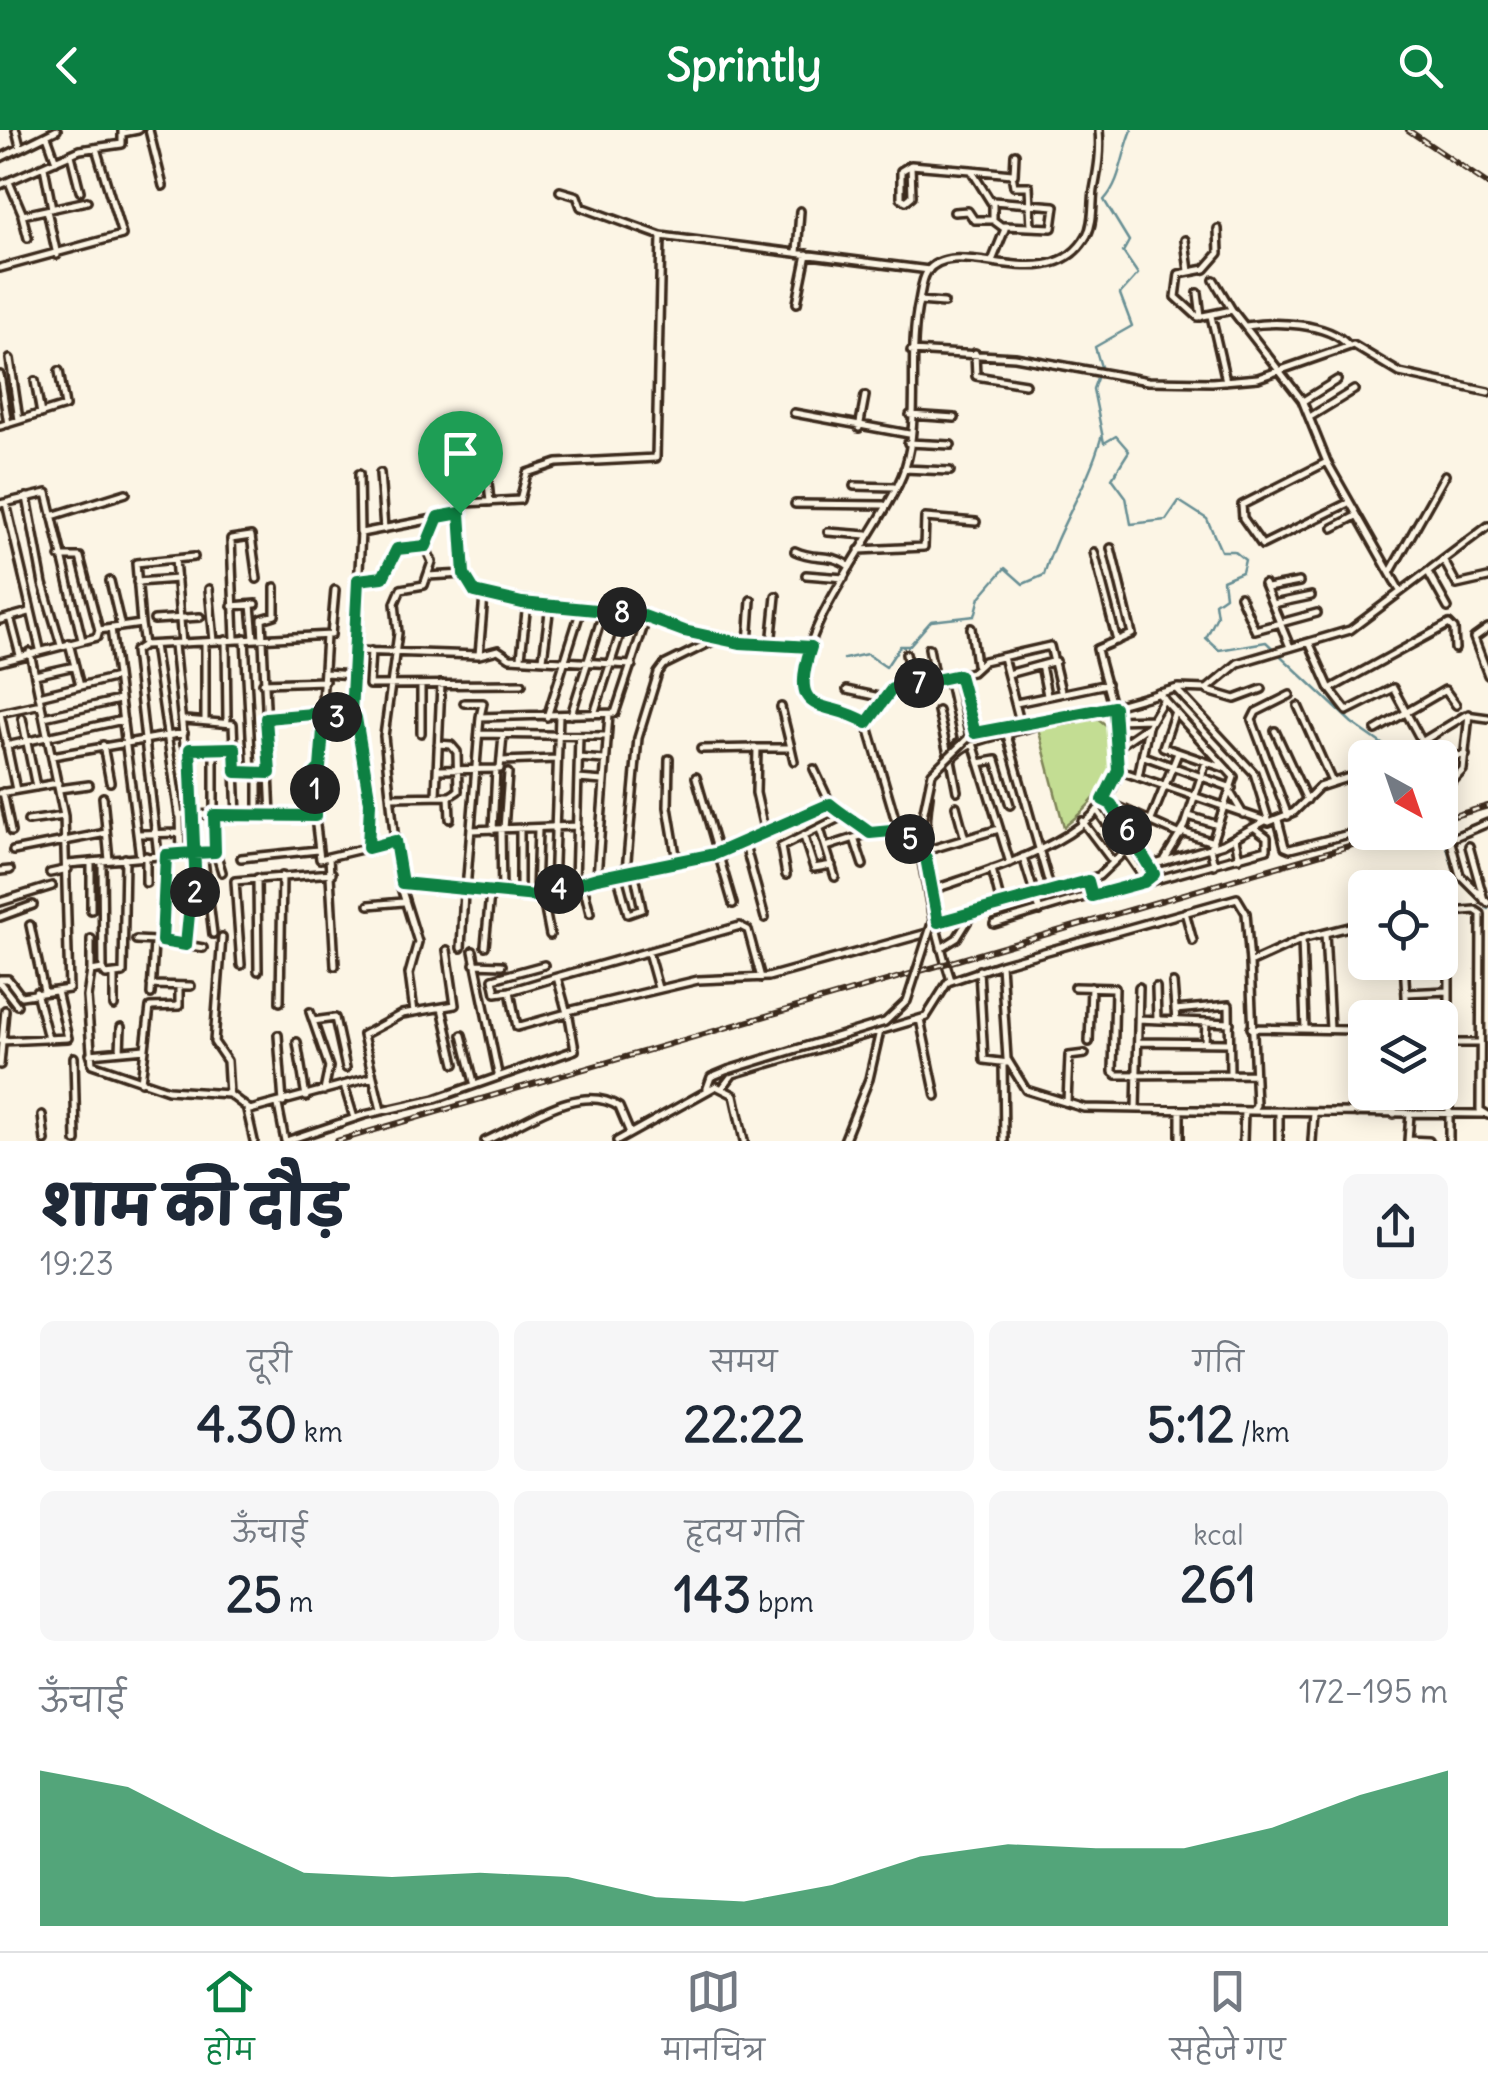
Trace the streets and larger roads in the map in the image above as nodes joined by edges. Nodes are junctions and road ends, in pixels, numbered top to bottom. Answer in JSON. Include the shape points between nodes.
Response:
{"nodes":[{"id":1,"x":16,"y":130,"type":"edge"},
{"id":2,"x":57,"y":130,"type":"edge"},
{"id":3,"x":138,"y":130,"type":"edge"},
{"id":4,"x":149,"y":130,"type":"edge"},
{"id":5,"x":1099,"y":130,"type":"edge"},
{"id":6,"x":122,"y":132,"type":"edge"},
{"id":7,"x":46,"y":136,"type":"junction"},
{"id":8,"x":20,"y":146,"type":"junction"},
{"id":9,"x":96,"y":148,"type":"junction"},
{"id":10,"x":1014,"y":154,"type":"dead end"},
{"id":11,"x":71,"y":155,"type":"junction"},
{"id":12,"x":0,"y":158,"type":"edge"},
{"id":13,"x":56,"y":161,"type":"junction"},
{"id":14,"x":911,"y":165,"type":"junction"},
{"id":15,"x":44,"y":167,"type":"junction"},
{"id":16,"x":971,"y":170,"type":"junction"},
{"id":17,"x":1014,"y":175,"type":"junction"},
{"id":18,"x":9,"y":182,"type":"junction"},
{"id":19,"x":0,"y":185,"type":"edge"},
{"id":20,"x":163,"y":186,"type":"dead end"},
{"id":21,"x":80,"y":191,"type":"dead end"},
{"id":22,"x":560,"y":192,"type":"dead end"},
{"id":23,"x":87,"y":201,"type":"dead end"},
{"id":24,"x":991,"y":202,"type":"junction"},
{"id":25,"x":1031,"y":203,"type":"junction"},
{"id":26,"x":50,"y":208,"type":"junction"},
{"id":27,"x":800,"y":211,"type":"dead end"},
{"id":28,"x":954,"y":212,"type":"dead end"},
{"id":29,"x":22,"y":215,"type":"junction"},
{"id":30,"x":993,"y":220,"type":"junction"},
{"id":31,"x":1004,"y":226,"type":"junction"},
{"id":32,"x":1031,"y":227,"type":"junction"},
{"id":33,"x":1218,"y":229,"type":"dead end"},
{"id":34,"x":661,"y":236,"type":"junction"},
{"id":35,"x":28,"y":238,"type":"dead end"},
{"id":36,"x":1185,"y":240,"type":"dead end"},
{"id":37,"x":797,"y":253,"type":"junction"},
{"id":38,"x":807,"y":254,"type":"junction"},
{"id":39,"x":57,"y":256,"type":"junction"},
{"id":40,"x":0,"y":258,"type":"edge"},
{"id":41,"x":992,"y":260,"type":"junction"},
{"id":42,"x":10,"y":266,"type":"junction"},
{"id":43,"x":0,"y":268,"type":"edge"},
{"id":44,"x":929,"y":270,"type":"junction"},
{"id":45,"x":1189,"y":271,"type":"junction"},
{"id":46,"x":1214,"y":280,"type":"dead end"},
{"id":47,"x":1198,"y":293,"type":"dead end"},
{"id":48,"x":919,"y":301,"type":"junction"},
{"id":49,"x":798,"y":303,"type":"dead end"},
{"id":50,"x":944,"y":303,"type":"dead end"},
{"id":51,"x":1232,"y":310,"type":"junction"},
{"id":52,"x":1210,"y":316,"type":"junction"},
{"id":53,"x":1201,"y":317,"type":"junction"},
{"id":54,"x":1244,"y":326,"type":"junction"},
{"id":55,"x":1348,"y":344,"type":"junction"},
{"id":56,"x":911,"y":352,"type":"junction"},
{"id":57,"x":975,"y":354,"type":"junction"},
{"id":58,"x":10,"y":358,"type":"dead end"},
{"id":59,"x":1278,"y":370,"type":"junction"},
{"id":60,"x":60,"y":372,"type":"dead end"},
{"id":61,"x":0,"y":375,"type":"edge"},
{"id":62,"x":1336,"y":380,"type":"dead end"},
{"id":63,"x":35,"y":381,"type":"dead end"},
{"id":64,"x":1226,"y":381,"type":"junction"},
{"id":65,"x":1026,"y":384,"type":"dead end"},
{"id":66,"x":1354,"y":390,"type":"dead end"},
{"id":67,"x":1488,"y":392,"type":"edge"},
{"id":68,"x":865,"y":396,"type":"dead end"},
{"id":69,"x":1303,"y":402,"type":"junction"},
{"id":70,"x":794,"y":413,"type":"dead end"},
{"id":71,"x":41,"y":414,"type":"junction"},
{"id":72,"x":910,"y":415,"type":"junction"},
{"id":73,"x":1310,"y":416,"type":"junction"},
{"id":74,"x":955,"y":418,"type":"dead end"},
{"id":75,"x":19,"y":420,"type":"junction"},
{"id":76,"x":8,"y":424,"type":"junction"},
{"id":77,"x":0,"y":426,"type":"edge"},
{"id":78,"x":860,"y":428,"type":"junction"},
{"id":79,"x":909,"y":434,"type":"junction"},
{"id":80,"x":908,"y":443,"type":"junction"},
{"id":81,"x":952,"y":445,"type":"dead end"},
{"id":82,"x":468,"y":462,"type":"dead end"},
{"id":83,"x":1327,"y":462,"type":"junction"},
{"id":84,"x":904,"y":469,"type":"junction"},
{"id":85,"x":950,"y":472,"type":"dead end"},
{"id":86,"x":380,"y":473,"type":"dead end"},
{"id":87,"x":487,"y":473,"type":"dead end"},
{"id":88,"x":360,"y":474,"type":"dead end"},
{"id":89,"x":1445,"y":475,"type":"dead end"},
{"id":90,"x":854,"y":486,"type":"dead end"},
{"id":91,"x":894,"y":487,"type":"junction"},
{"id":92,"x":126,"y":493,"type":"dead end"},
{"id":93,"x":26,"y":497,"type":"junction"},
{"id":94,"x":490,"y":502,"type":"junction"},
{"id":95,"x":469,"y":503,"type":"junction"},
{"id":96,"x":1348,"y":503,"type":"junction"},
{"id":97,"x":3,"y":504,"type":"edge"},
{"id":98,"x":795,"y":504,"type":"dead end"},
{"id":99,"x":884,"y":505,"type":"junction"},
{"id":100,"x":460,"y":513,"type":"junction"},
{"id":101,"x":52,"y":516,"type":"junction"},
{"id":102,"x":1356,"y":516,"type":"junction"},
{"id":103,"x":438,"y":517,"type":"junction"},
{"id":104,"x":976,"y":522,"type":"dead end"},
{"id":105,"x":1488,"y":526,"type":"edge"},
{"id":106,"x":384,"y":528,"type":"junction"},
{"id":107,"x":1333,"y":528,"type":"dead end"},
{"id":108,"x":828,"y":532,"type":"dead end"},
{"id":109,"x":360,"y":534,"type":"junction"},
{"id":110,"x":867,"y":535,"type":"junction"},
{"id":111,"x":426,"y":546,"type":"junction"},
{"id":112,"x":1112,"y":548,"type":"dead end"},
{"id":113,"x":796,"y":550,"type":"dead end"},
{"id":114,"x":859,"y":550,"type":"junction"},
{"id":115,"x":1094,"y":552,"type":"dead end"},
{"id":116,"x":60,"y":557,"type":"junction"},
{"id":117,"x":194,"y":557,"type":"dead end"},
{"id":118,"x":175,"y":558,"type":"junction"},
{"id":119,"x":1444,"y":561,"type":"junction"},
{"id":120,"x":850,"y":567,"type":"junction"},
{"id":121,"x":1428,"y":572,"type":"junction"},
{"id":122,"x":1390,"y":573,"type":"junction"},
{"id":123,"x":464,"y":574,"type":"junction"},
{"id":124,"x":806,"y":575,"type":"dead end"},
{"id":125,"x":425,"y":576,"type":"junction"},
{"id":126,"x":844,"y":578,"type":"junction"},
{"id":127,"x":1488,"y":578,"type":"edge"},
{"id":128,"x":177,"y":579,"type":"junction"},
{"id":129,"x":257,"y":579,"type":"dead end"},
{"id":130,"x":358,"y":580,"type":"junction"},
{"id":131,"x":110,"y":581,"type":"dead end"},
{"id":132,"x":136,"y":582,"type":"junction"},
{"id":133,"x":1299,"y":582,"type":"dead end"},
{"id":134,"x":275,"y":587,"type":"dead end"},
{"id":135,"x":209,"y":589,"type":"dead end"},
{"id":136,"x":1400,"y":589,"type":"junction"},
{"id":137,"x":335,"y":590,"type":"dead end"},
{"id":138,"x":484,"y":596,"type":"junction"},
{"id":139,"x":776,"y":596,"type":"dead end"},
{"id":140,"x":1240,"y":596,"type":"dead end"},
{"id":141,"x":1311,"y":596,"type":"dead end"},
{"id":142,"x":751,"y":600,"type":"dead end"},
{"id":143,"x":527,"y":604,"type":"junction"},
{"id":144,"x":550,"y":604,"type":"junction"},
{"id":145,"x":1273,"y":604,"type":"junction"},
{"id":146,"x":232,"y":606,"type":"junction"},
{"id":147,"x":582,"y":606,"type":"junction"},
{"id":148,"x":1448,"y":608,"type":"dead end"},
{"id":149,"x":604,"y":610,"type":"junction"},
{"id":150,"x":29,"y":612,"type":"junction"},
{"id":151,"x":1317,"y":612,"type":"dead end"},
{"id":152,"x":627,"y":613,"type":"junction"},
{"id":153,"x":647,"y":616,"type":"junction"},
{"id":154,"x":10,"y":617,"type":"junction"},
{"id":155,"x":200,"y":617,"type":"dead end"},
{"id":156,"x":180,"y":618,"type":"junction"},
{"id":157,"x":0,"y":620,"type":"edge"},
{"id":158,"x":154,"y":620,"type":"dead end"},
{"id":159,"x":1280,"y":622,"type":"junction"},
{"id":160,"x":141,"y":624,"type":"junction"},
{"id":161,"x":120,"y":627,"type":"junction"},
{"id":162,"x":111,"y":628,"type":"junction"},
{"id":163,"x":971,"y":628,"type":"dead end"},
{"id":164,"x":1488,"y":628,"type":"edge"},
{"id":165,"x":100,"y":630,"type":"junction"},
{"id":166,"x":326,"y":636,"type":"junction"},
{"id":167,"x":245,"y":638,"type":"junction"},
{"id":168,"x":254,"y":638,"type":"junction"},
{"id":169,"x":235,"y":639,"type":"junction"},
{"id":170,"x":262,"y":639,"type":"junction"},
{"id":171,"x":717,"y":639,"type":"junction"},
{"id":172,"x":82,"y":640,"type":"junction"},
{"id":173,"x":226,"y":640,"type":"junction"},
{"id":174,"x":1118,"y":641,"type":"junction"},
{"id":175,"x":205,"y":642,"type":"junction"},
{"id":176,"x":214,"y":642,"type":"junction"},
{"id":177,"x":1309,"y":642,"type":"junction"},
{"id":178,"x":65,"y":644,"type":"junction"},
{"id":179,"x":174,"y":644,"type":"junction"},
{"id":180,"x":182,"y":644,"type":"junction"},
{"id":181,"x":748,"y":644,"type":"junction"},
{"id":182,"x":144,"y":645,"type":"junction"},
{"id":183,"x":154,"y":645,"type":"junction"},
{"id":184,"x":771,"y":645,"type":"junction"},
{"id":185,"x":811,"y":647,"type":"junction"},
{"id":186,"x":1290,"y":647,"type":"junction"},
{"id":187,"x":929,"y":648,"type":"dead end"},
{"id":188,"x":40,"y":649,"type":"junction"},
{"id":189,"x":1454,"y":649,"type":"dead end"},
{"id":190,"x":355,"y":650,"type":"junction"},
{"id":191,"x":370,"y":651,"type":"junction"},
{"id":192,"x":30,"y":652,"type":"junction"},
{"id":193,"x":393,"y":652,"type":"junction"},
{"id":194,"x":906,"y":654,"type":"dead end"},
{"id":195,"x":20,"y":655,"type":"junction"},
{"id":196,"x":478,"y":656,"type":"junction"},
{"id":197,"x":1003,"y":656,"type":"junction"},
{"id":198,"x":521,"y":657,"type":"junction"},
{"id":199,"x":543,"y":659,"type":"junction"},
{"id":200,"x":0,"y":661,"type":"edge"},
{"id":201,"x":564,"y":661,"type":"junction"},
{"id":202,"x":1056,"y":661,"type":"junction"},
{"id":203,"x":588,"y":662,"type":"junction"},
{"id":204,"x":610,"y":664,"type":"junction"},
{"id":205,"x":633,"y":665,"type":"junction"},
{"id":206,"x":1040,"y":665,"type":"junction"},
{"id":207,"x":75,"y":666,"type":"junction"},
{"id":208,"x":977,"y":667,"type":"junction"},
{"id":209,"x":326,"y":673,"type":"junction"},
{"id":210,"x":1008,"y":674,"type":"junction"},
{"id":211,"x":35,"y":675,"type":"junction"},
{"id":212,"x":351,"y":675,"type":"junction"},
{"id":213,"x":959,"y":675,"type":"junction"},
{"id":214,"x":1488,"y":675,"type":"edge"},
{"id":215,"x":117,"y":677,"type":"junction"},
{"id":216,"x":948,"y":677,"type":"junction"},
{"id":217,"x":935,"y":680,"type":"junction"},
{"id":218,"x":325,"y":682,"type":"junction"},
{"id":219,"x":263,"y":683,"type":"junction"},
{"id":220,"x":421,"y":684,"type":"junction"},
{"id":221,"x":442,"y":684,"type":"junction"},
{"id":222,"x":522,"y":684,"type":"dead end"},
{"id":223,"x":912,"y":684,"type":"junction"},
{"id":224,"x":1106,"y":684,"type":"junction"},
{"id":225,"x":389,"y":685,"type":"junction"},
{"id":226,"x":80,"y":686,"type":"junction"},
{"id":227,"x":1176,"y":689,"type":"junction"},
{"id":228,"x":1262,"y":689,"type":"dead end"},
{"id":229,"x":1330,"y":689,"type":"junction"},
{"id":230,"x":848,"y":690,"type":"dead end"},
{"id":231,"x":1205,"y":690,"type":"junction"},
{"id":232,"x":1061,"y":691,"type":"junction"},
{"id":233,"x":1158,"y":693,"type":"junction"},
{"id":234,"x":1047,"y":695,"type":"junction"},
{"id":235,"x":1290,"y":695,"type":"dead end"},
{"id":236,"x":884,"y":698,"type":"junction"},
{"id":237,"x":1164,"y":699,"type":"junction"},
{"id":238,"x":40,"y":700,"type":"junction"},
{"id":239,"x":120,"y":700,"type":"junction"},
{"id":240,"x":464,"y":703,"type":"dead end"},
{"id":241,"x":1016,"y":704,"type":"junction"},
{"id":242,"x":1456,"y":705,"type":"dead end"},
{"id":243,"x":1298,"y":706,"type":"dead end"},
{"id":244,"x":781,"y":707,"type":"dead end"},
{"id":245,"x":1114,"y":707,"type":"junction"},
{"id":246,"x":938,"y":711,"type":"dead end"},
{"id":247,"x":1175,"y":711,"type":"junction"},
{"id":248,"x":0,"y":713,"type":"edge"},
{"id":249,"x":1406,"y":713,"type":"junction"},
{"id":250,"x":594,"y":714,"type":"junction"},
{"id":251,"x":609,"y":714,"type":"junction"},
{"id":252,"x":1469,"y":714,"type":"junction"},
{"id":253,"x":324,"y":715,"type":"junction"},
{"id":254,"x":351,"y":716,"type":"junction"},
{"id":255,"x":558,"y":716,"type":"junction"},
{"id":256,"x":570,"y":716,"type":"junction"},
{"id":257,"x":480,"y":717,"type":"junction"},
{"id":258,"x":547,"y":717,"type":"junction"},
{"id":259,"x":22,"y":718,"type":"dead end"},
{"id":260,"x":44,"y":718,"type":"junction"},
{"id":261,"x":266,"y":718,"type":"junction"},
{"id":262,"x":1153,"y":718,"type":"junction"},
{"id":263,"x":1488,"y":718,"type":"edge"},
{"id":264,"x":123,"y":720,"type":"junction"},
{"id":265,"x":184,"y":720,"type":"junction"},
{"id":266,"x":205,"y":720,"type":"junction"},
{"id":267,"x":227,"y":720,"type":"junction"},
{"id":268,"x":1048,"y":720,"type":"junction"},
{"id":269,"x":1114,"y":720,"type":"junction"},
{"id":270,"x":1024,"y":722,"type":"junction"},
{"id":271,"x":867,"y":723,"type":"junction"},
{"id":272,"x":1148,"y":726,"type":"junction"},
{"id":273,"x":1376,"y":730,"type":"dead end"},
{"id":274,"x":1275,"y":731,"type":"dead end"},
{"id":275,"x":184,"y":733,"type":"junction"},
{"id":276,"x":421,"y":733,"type":"dead end"},
{"id":277,"x":975,"y":733,"type":"junction"},
{"id":278,"x":480,"y":734,"type":"junction"},
{"id":279,"x":166,"y":735,"type":"junction"},
{"id":280,"x":503,"y":735,"type":"junction"},
{"id":281,"x":1007,"y":735,"type":"junction"},
{"id":282,"x":48,"y":736,"type":"junction"},
{"id":283,"x":557,"y":736,"type":"junction"},
{"id":284,"x":579,"y":736,"type":"junction"},
{"id":285,"x":606,"y":736,"type":"junction"},
{"id":286,"x":146,"y":737,"type":"junction"},
{"id":287,"x":962,"y":738,"type":"junction"},
{"id":288,"x":126,"y":740,"type":"junction"},
{"id":289,"x":1421,"y":740,"type":"joint"},
{"id":290,"x":26,"y":741,"type":"junction"},
{"id":291,"x":973,"y":742,"type":"junction"},
{"id":292,"x":103,"y":744,"type":"junction"},
{"id":293,"x":438,"y":744,"type":"junction"},
{"id":294,"x":6,"y":746,"type":"junction"},
{"id":295,"x":1118,"y":747,"type":"junction"},
{"id":296,"x":214,"y":748,"type":"junction"},
{"id":297,"x":235,"y":748,"type":"junction"},
{"id":298,"x":756,"y":748,"type":"junction"},
{"id":299,"x":791,"y":748,"type":"junction"},
{"id":300,"x":190,"y":749,"type":"junction"},
{"id":301,"x":701,"y":749,"type":"dead end"},
{"id":302,"x":1178,"y":752,"type":"junction"},
{"id":303,"x":948,"y":754,"type":"junction"},
{"id":304,"x":1466,"y":755,"type":"junction"},
{"id":305,"x":52,"y":756,"type":"junction"},
{"id":306,"x":1144,"y":756,"type":"junction"},
{"id":307,"x":1458,"y":756,"type":"edge"},
{"id":308,"x":579,"y":758,"type":"junction"},
{"id":309,"x":556,"y":759,"type":"junction"},
{"id":310,"x":668,"y":759,"type":"dead end"},
{"id":311,"x":604,"y":760,"type":"junction"},
{"id":312,"x":502,"y":761,"type":"junction"},
{"id":313,"x":794,"y":761,"type":"dead end"},
{"id":314,"x":1206,"y":762,"type":"junction"},
{"id":315,"x":980,"y":763,"type":"junction"},
{"id":316,"x":1173,"y":767,"type":"junction"},
{"id":317,"x":479,"y":768,"type":"junction"},
{"id":318,"x":814,"y":769,"type":"dead end"},
{"id":319,"x":1228,"y":769,"type":"junction"},
{"id":320,"x":437,"y":770,"type":"junction"},
{"id":321,"x":458,"y":770,"type":"junction"},
{"id":322,"x":496,"y":770,"type":"junction"},
{"id":323,"x":1118,"y":770,"type":"junction"},
{"id":324,"x":236,"y":772,"type":"junction"},
{"id":325,"x":255,"y":773,"type":"junction"},
{"id":326,"x":270,"y":773,"type":"junction"},
{"id":327,"x":508,"y":773,"type":"dead end"},
{"id":328,"x":1458,"y":775,"type":"edge"},
{"id":329,"x":696,"y":777,"type":"dead end"},
{"id":330,"x":1138,"y":777,"type":"junction"},
{"id":331,"x":1348,"y":777,"type":"edge"},
{"id":332,"x":1201,"y":778,"type":"junction"},
{"id":333,"x":578,"y":779,"type":"junction"},
{"id":334,"x":603,"y":781,"type":"junction"},
{"id":335,"x":110,"y":782,"type":"dead end"},
{"id":336,"x":1332,"y":782,"type":"junction"},
{"id":337,"x":88,"y":785,"type":"dead end"},
{"id":338,"x":59,"y":786,"type":"junction"},
{"id":339,"x":36,"y":787,"type":"junction"},
{"id":340,"x":1166,"y":788,"type":"junction"},
{"id":341,"x":16,"y":790,"type":"junction"},
{"id":342,"x":1231,"y":790,"type":"junction"},
{"id":343,"x":956,"y":791,"type":"dead end"},
{"id":344,"x":2,"y":792,"type":"edge"},
{"id":345,"x":436,"y":795,"type":"junction"},
{"id":346,"x":102,"y":796,"type":"dead end"},
{"id":347,"x":450,"y":797,"type":"junction"},
{"id":348,"x":392,"y":798,"type":"junction"},
{"id":349,"x":1195,"y":798,"type":"junction"},
{"id":350,"x":1103,"y":800,"type":"junction"},
{"id":351,"x":1307,"y":800,"type":"junction"},
{"id":352,"x":1111,"y":804,"type":"junction"},
{"id":353,"x":832,"y":805,"type":"junction"},
{"id":354,"x":1010,"y":805,"type":"dead end"},
{"id":355,"x":956,"y":806,"type":"dead end"},
{"id":356,"x":1096,"y":808,"type":"junction"},
{"id":357,"x":1224,"y":808,"type":"junction"},
{"id":358,"x":193,"y":814,"type":"junction"},
{"id":359,"x":1243,"y":814,"type":"junction"},
{"id":360,"x":4,"y":815,"type":"edge"},
{"id":361,"x":179,"y":815,"type":"junction"},
{"id":362,"x":214,"y":815,"type":"junction"},
{"id":363,"x":64,"y":816,"type":"junction"},
{"id":364,"x":237,"y":816,"type":"junction"},
{"id":365,"x":258,"y":816,"type":"junction"},
{"id":366,"x":272,"y":816,"type":"junction"},
{"id":367,"x":315,"y":816,"type":"junction"},
{"id":368,"x":1190,"y":816,"type":"junction"},
{"id":369,"x":1288,"y":816,"type":"junction"},
{"id":370,"x":841,"y":817,"type":"junction"},
{"id":371,"x":450,"y":819,"type":"dead end"},
{"id":372,"x":1082,"y":820,"type":"junction"},
{"id":373,"x":1153,"y":820,"type":"junction"},
{"id":374,"x":1278,"y":820,"type":"junction"},
{"id":375,"x":28,"y":821,"type":"dead end"},
{"id":376,"x":1267,"y":821,"type":"junction"},
{"id":377,"x":1488,"y":822,"type":"edge"},
{"id":378,"x":1218,"y":825,"type":"junction"},
{"id":379,"x":577,"y":826,"type":"junction"},
{"id":380,"x":538,"y":828,"type":"junction"},
{"id":381,"x":554,"y":828,"type":"junction"},
{"id":382,"x":1255,"y":828,"type":"junction"},
{"id":383,"x":503,"y":829,"type":"junction"},
{"id":384,"x":520,"y":829,"type":"junction"},
{"id":385,"x":820,"y":829,"type":"junction"},
{"id":386,"x":999,"y":829,"type":"junction"},
{"id":387,"x":471,"y":830,"type":"junction"},
{"id":388,"x":493,"y":830,"type":"junction"},
{"id":389,"x":902,"y":830,"type":"junction"},
{"id":390,"x":11,"y":832,"type":"dead end"},
{"id":391,"x":156,"y":832,"type":"junction"},
{"id":392,"x":179,"y":832,"type":"junction"},
{"id":393,"x":764,"y":832,"type":"junction"},
{"id":394,"x":106,"y":833,"type":"junction"},
{"id":395,"x":870,"y":833,"type":"junction"},
{"id":396,"x":136,"y":834,"type":"junction"},
{"id":397,"x":1182,"y":834,"type":"junction"},
{"id":398,"x":1348,"y":834,"type":"edge"},
{"id":399,"x":804,"y":837,"type":"junction"},
{"id":400,"x":66,"y":838,"type":"junction"},
{"id":401,"x":854,"y":838,"type":"junction"},
{"id":402,"x":966,"y":838,"type":"junction"},
{"id":403,"x":1235,"y":839,"type":"junction"},
{"id":404,"x":395,"y":841,"type":"junction"},
{"id":405,"x":744,"y":841,"type":"junction"},
{"id":406,"x":1135,"y":843,"type":"junction"},
{"id":407,"x":1211,"y":845,"type":"junction"},
{"id":408,"x":826,"y":846,"type":"junction"},
{"id":409,"x":1469,"y":846,"type":"dead end"},
{"id":410,"x":368,"y":848,"type":"junction"},
{"id":411,"x":318,"y":850,"type":"junction"},
{"id":412,"x":13,"y":851,"type":"dead end"},
{"id":413,"x":203,"y":852,"type":"junction"},
{"id":414,"x":215,"y":852,"type":"junction"},
{"id":415,"x":1038,"y":852,"type":"junction"},
{"id":416,"x":1124,"y":852,"type":"junction"},
{"id":417,"x":193,"y":853,"type":"junction"},
{"id":418,"x":718,"y":853,"type":"junction"},
{"id":419,"x":180,"y":854,"type":"junction"},
{"id":420,"x":925,"y":854,"type":"junction"},
{"id":421,"x":158,"y":855,"type":"junction"},
{"id":422,"x":166,"y":855,"type":"junction"},
{"id":423,"x":143,"y":857,"type":"junction"},
{"id":424,"x":329,"y":857,"type":"junction"},
{"id":425,"x":1181,"y":857,"type":"junction"},
{"id":426,"x":124,"y":858,"type":"junction"},
{"id":427,"x":241,"y":858,"type":"dead end"},
{"id":428,"x":1023,"y":858,"type":"junction"},
{"id":429,"x":1240,"y":858,"type":"junction"},
{"id":430,"x":106,"y":860,"type":"junction"},
{"id":431,"x":677,"y":861,"type":"junction"},
{"id":432,"x":91,"y":862,"type":"junction"},
{"id":433,"x":1113,"y":862,"type":"junction"},
{"id":434,"x":1163,"y":862,"type":"junction"},
{"id":435,"x":1010,"y":863,"type":"junction"},
{"id":436,"x":832,"y":865,"type":"junction"},
{"id":437,"x":1151,"y":865,"type":"junction"},
{"id":438,"x":1214,"y":865,"type":"junction"},
{"id":439,"x":68,"y":866,"type":"junction"},
{"id":440,"x":863,"y":866,"type":"dead end"},
{"id":441,"x":992,"y":869,"type":"junction"},
{"id":442,"x":10,"y":870,"type":"dead end"},
{"id":443,"x":630,"y":870,"type":"junction"},
{"id":444,"x":0,"y":871,"type":"edge"},
{"id":445,"x":222,"y":872,"type":"dead end"},
{"id":446,"x":1184,"y":872,"type":"junction"},
{"id":447,"x":50,"y":873,"type":"dead end"},
{"id":448,"x":617,"y":873,"type":"junction"},
{"id":449,"x":332,"y":874,"type":"junction"},
{"id":450,"x":786,"y":875,"type":"dead end"},
{"id":451,"x":282,"y":876,"type":"junction"},
{"id":452,"x":835,"y":877,"type":"dead end"},
{"id":453,"x":257,"y":878,"type":"junction"},
{"id":454,"x":597,"y":878,"type":"junction"},
{"id":455,"x":399,"y":881,"type":"junction"},
{"id":456,"x":1088,"y":881,"type":"junction"},
{"id":457,"x":579,"y":882,"type":"junction"},
{"id":458,"x":1145,"y":882,"type":"junction"},
{"id":459,"x":146,"y":883,"type":"dead end"},
{"id":460,"x":52,"y":886,"type":"dead end"},
{"id":461,"x":1062,"y":888,"type":"junction"},
{"id":462,"x":932,"y":890,"type":"junction"},
{"id":463,"x":553,"y":891,"type":"junction"},
{"id":464,"x":1052,"y":891,"type":"junction"},
{"id":465,"x":465,"y":892,"type":"junction"},
{"id":466,"x":490,"y":894,"type":"junction"},
{"id":467,"x":502,"y":895,"type":"junction"},
{"id":468,"x":539,"y":895,"type":"junction"},
{"id":469,"x":1036,"y":895,"type":"junction"},
{"id":470,"x":1092,"y":896,"type":"junction"},
{"id":471,"x":520,"y":897,"type":"junction"},
{"id":472,"x":0,"y":902,"type":"edge"},
{"id":473,"x":403,"y":902,"type":"junction"},
{"id":474,"x":1066,"y":903,"type":"junction"},
{"id":475,"x":733,"y":904,"type":"dead end"},
{"id":476,"x":1001,"y":904,"type":"junction"},
{"id":477,"x":34,"y":905,"type":"dead end"},
{"id":478,"x":369,"y":905,"type":"dead end"},
{"id":479,"x":1484,"y":905,"type":"edge"},
{"id":480,"x":91,"y":910,"type":"dead end"},
{"id":481,"x":1458,"y":910,"type":"edge"},
{"id":482,"x":1040,"y":911,"type":"junction"},
{"id":483,"x":974,"y":912,"type":"junction"},
{"id":484,"x":1185,"y":912,"type":"junction"},
{"id":485,"x":590,"y":913,"type":"dead end"},
{"id":486,"x":1488,"y":914,"type":"edge"},
{"id":487,"x":0,"y":917,"type":"edge"},
{"id":488,"x":765,"y":918,"type":"dead end"},
{"id":489,"x":938,"y":922,"type":"junction"},
{"id":490,"x":994,"y":924,"type":"dead end"},
{"id":491,"x":30,"y":925,"type":"dead end"},
{"id":492,"x":1348,"y":927,"type":"edge"},
{"id":493,"x":938,"y":930,"type":"junction"},
{"id":494,"x":1325,"y":932,"type":"junction"},
{"id":495,"x":214,"y":934,"type":"dead end"},
{"id":496,"x":550,"y":935,"type":"dead end"},
{"id":497,"x":222,"y":937,"type":"dead end"},
{"id":498,"x":91,"y":939,"type":"dead end"},
{"id":499,"x":1302,"y":939,"type":"junction"},
{"id":500,"x":136,"y":940,"type":"dead end"},
{"id":501,"x":159,"y":941,"type":"junction"},
{"id":502,"x":1192,"y":941,"type":"dead end"},
{"id":503,"x":186,"y":945,"type":"junction"},
{"id":504,"x":485,"y":946,"type":"dead end"},
{"id":505,"x":203,"y":948,"type":"dead end"},
{"id":506,"x":462,"y":948,"type":"dead end"},
{"id":507,"x":941,"y":948,"type":"junction"},
{"id":508,"x":447,"y":950,"type":"dead end"},
{"id":509,"x":473,"y":951,"type":"dead end"},
{"id":510,"x":648,"y":952,"type":"junction"},
{"id":511,"x":1250,"y":963,"type":"junction"},
{"id":512,"x":474,"y":964,"type":"junction"},
{"id":513,"x":1001,"y":964,"type":"junction"},
{"id":514,"x":241,"y":965,"type":"dead end"},
{"id":515,"x":502,"y":965,"type":"dead end"},
{"id":516,"x":544,"y":965,"type":"dead end"},
{"id":517,"x":335,"y":966,"type":"dead end"},
{"id":518,"x":102,"y":970,"type":"junction"},
{"id":519,"x":979,"y":970,"type":"junction"},
{"id":520,"x":91,"y":971,"type":"junction"},
{"id":521,"x":258,"y":971,"type":"dead end"},
{"id":522,"x":1484,"y":973,"type":"edge"},
{"id":523,"x":114,"y":975,"type":"junction"},
{"id":524,"x":557,"y":977,"type":"junction"},
{"id":525,"x":761,"y":978,"type":"junction"},
{"id":526,"x":951,"y":980,"type":"junction"},
{"id":527,"x":1405,"y":980,"type":"edge"},
{"id":528,"x":1448,"y":980,"type":"edge"},
{"id":529,"x":0,"y":981,"type":"edge"},
{"id":530,"x":1173,"y":983,"type":"dead end"},
{"id":531,"x":152,"y":985,"type":"junction"},
{"id":532,"x":179,"y":986,"type":"junction"},
{"id":533,"x":190,"y":986,"type":"dead end"},
{"id":534,"x":1074,"y":987,"type":"dead end"},
{"id":535,"x":1090,"y":987,"type":"junction"},
{"id":536,"x":1156,"y":987,"type":"dead end"},
{"id":537,"x":658,"y":988,"type":"junction"},
{"id":538,"x":1139,"y":988,"type":"dead end"},
{"id":539,"x":58,"y":991,"type":"junction"},
{"id":540,"x":510,"y":991,"type":"junction"},
{"id":541,"x":40,"y":992,"type":"junction"},
{"id":542,"x":1405,"y":992,"type":"junction"},
{"id":543,"x":1448,"y":992,"type":"junction"},
{"id":544,"x":151,"y":994,"type":"dead end"},
{"id":545,"x":1406,"y":1000,"type":"edge"},
{"id":546,"x":1448,"y":1000,"type":"edge"},
{"id":547,"x":280,"y":1002,"type":"dead end"},
{"id":548,"x":1216,"y":1004,"type":"junction"},
{"id":549,"x":17,"y":1005,"type":"dead end"},
{"id":550,"x":114,"y":1006,"type":"dead end"},
{"id":551,"x":442,"y":1008,"type":"junction"},
{"id":552,"x":4,"y":1010,"type":"dead end"},
{"id":553,"x":1175,"y":1010,"type":"junction"},
{"id":554,"x":310,"y":1012,"type":"dead end"},
{"id":555,"x":414,"y":1013,"type":"junction"},
{"id":556,"x":567,"y":1013,"type":"junction"},
{"id":557,"x":1138,"y":1019,"type":"junction"},
{"id":558,"x":920,"y":1020,"type":"junction"},
{"id":559,"x":1157,"y":1020,"type":"junction"},
{"id":560,"x":1176,"y":1020,"type":"junction"},
{"id":561,"x":313,"y":1021,"type":"junction"},
{"id":562,"x":1206,"y":1022,"type":"junction"},
{"id":563,"x":1215,"y":1022,"type":"junction"},
{"id":564,"x":1230,"y":1023,"type":"junction"},
{"id":565,"x":121,"y":1027,"type":"dead end"},
{"id":566,"x":1252,"y":1028,"type":"junction"},
{"id":567,"x":1304,"y":1029,"type":"junction"},
{"id":568,"x":1330,"y":1030,"type":"junction"},
{"id":569,"x":1348,"y":1030,"type":"edge"},
{"id":570,"x":880,"y":1032,"type":"junction"},
{"id":571,"x":278,"y":1035,"type":"dead end"},
{"id":572,"x":462,"y":1035,"type":"dead end"},
{"id":573,"x":48,"y":1038,"type":"junction"},
{"id":574,"x":1,"y":1042,"type":"edge"},
{"id":575,"x":297,"y":1042,"type":"dead end"},
{"id":576,"x":1090,"y":1042,"type":"dead end"},
{"id":577,"x":1138,"y":1042,"type":"junction"},
{"id":578,"x":1205,"y":1042,"type":"junction"},
{"id":579,"x":1230,"y":1043,"type":"junction"},
{"id":580,"x":1458,"y":1044,"type":"edge"},
{"id":581,"x":1479,"y":1045,"type":"junction"},
{"id":582,"x":1488,"y":1048,"type":"edge"},
{"id":583,"x":144,"y":1049,"type":"junction"},
{"id":584,"x":120,"y":1051,"type":"junction"},
{"id":585,"x":90,"y":1054,"type":"junction"},
{"id":586,"x":1085,"y":1054,"type":"dead end"},
{"id":587,"x":74,"y":1057,"type":"dead end"},
{"id":588,"x":1006,"y":1063,"type":"junction"},
{"id":589,"x":455,"y":1064,"type":"dead end"},
{"id":590,"x":0,"y":1065,"type":"edge"},
{"id":591,"x":346,"y":1068,"type":"dead end"},
{"id":592,"x":498,"y":1074,"type":"junction"},
{"id":593,"x":1230,"y":1074,"type":"junction"},
{"id":594,"x":1254,"y":1074,"type":"junction"},
{"id":595,"x":1137,"y":1075,"type":"junction"},
{"id":596,"x":1480,"y":1076,"type":"junction"},
{"id":597,"x":1488,"y":1076,"type":"edge"},
{"id":598,"x":373,"y":1077,"type":"junction"},
{"id":599,"x":141,"y":1082,"type":"junction"},
{"id":600,"x":474,"y":1082,"type":"junction"},
{"id":601,"x":344,"y":1085,"type":"junction"},
{"id":602,"x":724,"y":1087,"type":"junction"},
{"id":603,"x":707,"y":1088,"type":"junction"},
{"id":604,"x":324,"y":1091,"type":"junction"},
{"id":605,"x":228,"y":1094,"type":"junction"},
{"id":606,"x":306,"y":1096,"type":"junction"},
{"id":607,"x":936,"y":1096,"type":"dead end"},
{"id":608,"x":1066,"y":1102,"type":"junction"},
{"id":609,"x":280,"y":1104,"type":"junction"},
{"id":610,"x":247,"y":1109,"type":"junction"},
{"id":611,"x":381,"y":1110,"type":"junction"},
{"id":612,"x":1136,"y":1110,"type":"junction"},
{"id":613,"x":1180,"y":1110,"type":"junction"},
{"id":614,"x":1357,"y":1110,"type":"edge"},
{"id":615,"x":1394,"y":1110,"type":"edge"},
{"id":616,"x":1450,"y":1110,"type":"edge"},
{"id":617,"x":1244,"y":1111,"type":"junction"},
{"id":618,"x":1252,"y":1111,"type":"junction"},
{"id":619,"x":1280,"y":1113,"type":"junction"},
{"id":620,"x":1314,"y":1114,"type":"junction"},
{"id":621,"x":1357,"y":1114,"type":"junction"},
{"id":622,"x":1394,"y":1114,"type":"junction"},
{"id":623,"x":1410,"y":1114,"type":"junction"},
{"id":624,"x":1450,"y":1114,"type":"junction"},
{"id":625,"x":42,"y":1115,"type":"dead end"},
{"id":626,"x":1485,"y":1115,"type":"edge"},
{"id":627,"x":354,"y":1118,"type":"junction"},
{"id":628,"x":630,"y":1133,"type":"junction"},
{"id":629,"x":499,"y":1138,"type":"edge"},
{"id":630,"x":1408,"y":1140,"type":"edge"},
{"id":631,"x":45,"y":1141,"type":"edge"},
{"id":632,"x":76,"y":1141,"type":"edge"},
{"id":633,"x":254,"y":1141,"type":"edge"},
{"id":634,"x":286,"y":1141,"type":"edge"},
{"id":635,"x":485,"y":1141,"type":"edge"},
{"id":636,"x":617,"y":1141,"type":"edge"},
{"id":637,"x":744,"y":1141,"type":"edge"},
{"id":638,"x":844,"y":1141,"type":"edge"},
{"id":639,"x":1004,"y":1141,"type":"edge"},
{"id":640,"x":1180,"y":1141,"type":"edge"},
{"id":641,"x":1243,"y":1141,"type":"edge"},
{"id":642,"x":1279,"y":1141,"type":"edge"},
{"id":643,"x":1312,"y":1141,"type":"edge"},
{"id":644,"x":1427,"y":1141,"type":"edge"},
{"id":645,"x":1450,"y":1141,"type":"edge"}],
"edges":[{"from":1,"to":8,"type":"street"},
{"from":2,"to":7,"type":"street"},
{"from":3,"to":6,"type":"street"},
{"from":4,"to":20,"type":"street"},
{"from":5,"to":41,"type":"street","via":[[1100,170],[1089,230],[1080,244],[1042,266]]},
{"from":6,"to":9,"type":"street","via":[[122,144]]},
{"from":7,"to":8,"type":"street"},
{"from":7,"to":13,"type":"street"},
{"from":8,"to":12,"type":"street"},
{"from":9,"to":11,"type":"street"},
{"from":9,"to":39,"type":"street","via":[[123,233]]},
{"from":10,"to":17,"type":"street"},
{"from":11,"to":13,"type":"street"},
{"from":11,"to":21,"type":"street"},
{"from":13,"to":15,"type":"street"},
{"from":14,"to":14,"type":"street","via":[[901,171],[904,200],[912,196]]},
{"from":14,"to":16,"type":"street"},
{"from":15,"to":18,"type":"street"},
{"from":15,"to":26,"type":"street"},
{"from":16,"to":17,"type":"street"},
{"from":16,"to":24,"type":"street"},
{"from":17,"to":25,"type":"street","via":[[1014,186],[1029,186]]},
{"from":18,"to":19,"type":"street"},
{"from":18,"to":29,"type":"street"},
{"from":22,"to":34,"type":"street","via":[[577,196],[581,207]]},
{"from":23,"to":26,"type":"street"},
{"from":24,"to":25,"type":"street"},
{"from":24,"to":30,"type":"street"},
{"from":25,"to":32,"type":"street"},
{"from":25,"to":32,"type":"street","via":[[1053,204],[1057,219],[1052,228]]},
{"from":26,"to":29,"type":"street"},
{"from":26,"to":39,"type":"street"},
{"from":27,"to":37,"type":"street"},
{"from":28,"to":30,"type":"street"},
{"from":29,"to":35,"type":"street"},
{"from":30,"to":31,"type":"street"},
{"from":31,"to":32,"type":"street"},
{"from":31,"to":41,"type":"street"},
{"from":33,"to":45,"type":"street","via":[[1219,253],[1205,269]]},
{"from":34,"to":37,"type":"street"},
{"from":34,"to":94,"type":"street","via":[[657,457],[546,466],[527,473],[520,500]]},
{"from":36,"to":45,"type":"street"},
{"from":37,"to":38,"type":"street"},
{"from":38,"to":44,"type":"street"},
{"from":38,"to":49,"type":"street"},
{"from":39,"to":42,"type":"street"},
{"from":40,"to":42,"type":"street"},
{"from":41,"to":44,"type":"street"},
{"from":42,"to":43,"type":"street"},
{"from":44,"to":48,"type":"street"},
{"from":45,"to":53,"type":"street","via":[[1179,274],[1176,297]]},
{"from":46,"to":51,"type":"street"},
{"from":47,"to":53,"type":"street"},
{"from":48,"to":50,"type":"street"},
{"from":48,"to":56,"type":"street"},
{"from":51,"to":52,"type":"street"},
{"from":51,"to":54,"type":"street"},
{"from":52,"to":53,"type":"street"},
{"from":52,"to":64,"type":"street"},
{"from":54,"to":55,"type":"street","via":[[1273,322]]},
{"from":54,"to":59,"type":"street"},
{"from":55,"to":59,"type":"street"},
{"from":55,"to":67,"type":"street","via":[[1400,373]]},
{"from":56,"to":57,"type":"street"},
{"from":56,"to":72,"type":"street"},
{"from":57,"to":64,"type":"street","via":[[1156,381]]},
{"from":57,"to":65,"type":"street","via":[[976,376]]},
{"from":58,"to":75,"type":"street"},
{"from":59,"to":64,"type":"street"},
{"from":59,"to":69,"type":"street"},
{"from":60,"to":71,"type":"street","via":[[65,405]]},
{"from":61,"to":76,"type":"street"},
{"from":62,"to":69,"type":"street"},
{"from":63,"to":71,"type":"street"},
{"from":66,"to":73,"type":"street"},
{"from":68,"to":78,"type":"street"},
{"from":69,"to":73,"type":"street"},
{"from":70,"to":78,"type":"street"},
{"from":71,"to":75,"type":"street"},
{"from":72,"to":74,"type":"street"},
{"from":72,"to":79,"type":"street"},
{"from":73,"to":83,"type":"street"},
{"from":75,"to":76,"type":"street"},
{"from":76,"to":77,"type":"street"},
{"from":78,"to":79,"type":"street"},
{"from":79,"to":80,"type":"street"},
{"from":80,"to":81,"type":"street"},
{"from":80,"to":84,"type":"street"},
{"from":82,"to":95,"type":"street"},
{"from":83,"to":96,"type":"street"},
{"from":83,"to":96,"type":"street","via":[[1242,506],[1243,518],[1262,546]]},
{"from":84,"to":85,"type":"street"},
{"from":84,"to":91,"type":"street"},
{"from":86,"to":106,"type":"street"},
{"from":87,"to":94,"type":"street"},
{"from":88,"to":109,"type":"street"},
{"from":89,"to":122,"type":"street"},
{"from":90,"to":91,"type":"street"},
{"from":91,"to":99,"type":"street"},
{"from":92,"to":101,"type":"street"},
{"from":93,"to":97,"type":"street"},
{"from":93,"to":101,"type":"street","via":[[46,492]]},
{"from":93,"to":178,"type":"street","via":[[43,584]]},
{"from":94,"to":95,"type":"street"},
{"from":95,"to":100,"type":"street"},
{"from":96,"to":102,"type":"street"},
{"from":97,"to":150,"type":"street"},
{"from":98,"to":99,"type":"street"},
{"from":99,"to":110,"type":"street"},
{"from":100,"to":103,"type":"street"},
{"from":100,"to":123,"type":"street"},
{"from":101,"to":116,"type":"street"},
{"from":102,"to":107,"type":"street"},
{"from":102,"to":122,"type":"street"},
{"from":103,"to":106,"type":"street"},
{"from":103,"to":111,"type":"street"},
{"from":104,"to":114,"type":"street","via":[[925,518],[926,546]]},
{"from":105,"to":119,"type":"street"},
{"from":106,"to":109,"type":"street"},
{"from":108,"to":110,"type":"street"},
{"from":109,"to":130,"type":"street"},
{"from":110,"to":114,"type":"street"},
{"from":111,"to":125,"type":"street","via":[[432,562]]},
{"from":111,"to":130,"type":"street","via":[[399,548],[383,577]]},
{"from":112,"to":174,"type":"street","via":[[1132,634]]},
{"from":113,"to":120,"type":"street","via":[[838,556]]},
{"from":114,"to":120,"type":"street"},
{"from":115,"to":174,"type":"street"},
{"from":116,"to":165,"type":"street","via":[[80,557]]},
{"from":116,"to":172,"type":"street"},
{"from":117,"to":118,"type":"street"},
{"from":118,"to":128,"type":"street"},
{"from":118,"to":132,"type":"street","via":[[136,562]]},
{"from":119,"to":121,"type":"street"},
{"from":119,"to":127,"type":"street","via":[[1459,586]]},
{"from":120,"to":126,"type":"street"},
{"from":121,"to":136,"type":"street"},
{"from":121,"to":148,"type":"street"},
{"from":122,"to":136,"type":"street"},
{"from":123,"to":125,"type":"street"},
{"from":123,"to":138,"type":"street"},
{"from":124,"to":126,"type":"street"},
{"from":125,"to":193,"type":"street","via":[[422,587],[404,588],[397,596]]},
{"from":126,"to":185,"type":"street"},
{"from":128,"to":132,"type":"street"},
{"from":128,"to":156,"type":"street"},
{"from":129,"to":146,"type":"street","via":[[251,536],[230,540]]},
{"from":130,"to":190,"type":"street"},
{"from":131,"to":161,"type":"street"},
{"from":132,"to":160,"type":"street"},
{"from":133,"to":145,"type":"street","via":[[1265,586]]},
{"from":134,"to":170,"type":"street","via":[[275,615],[263,618]]},
{"from":135,"to":176,"type":"street"},
{"from":136,"to":177,"type":"street","via":[[1350,630]]},
{"from":137,"to":166,"type":"street","via":[[333,634]]},
{"from":138,"to":143,"type":"street"},
{"from":138,"to":196,"type":"street"},
{"from":139,"to":184,"type":"street"},
{"from":140,"to":159,"type":"street","via":[[1255,630]]},
{"from":141,"to":145,"type":"street"},
{"from":142,"to":181,"type":"street"},
{"from":143,"to":144,"type":"street"},
{"from":143,"to":198,"type":"street"},
{"from":144,"to":147,"type":"street"},
{"from":144,"to":199,"type":"street"},
{"from":145,"to":159,"type":"street"},
{"from":146,"to":168,"type":"street","via":[[254,604]]},
{"from":146,"to":169,"type":"street"},
{"from":147,"to":149,"type":"street"},
{"from":147,"to":201,"type":"street"},
{"from":149,"to":152,"type":"street"},
{"from":149,"to":203,"type":"street"},
{"from":150,"to":154,"type":"street"},
{"from":150,"to":188,"type":"street"},
{"from":151,"to":159,"type":"street"},
{"from":152,"to":153,"type":"street"},
{"from":152,"to":204,"type":"street"},
{"from":153,"to":171,"type":"street"},
{"from":153,"to":205,"type":"street"},
{"from":154,"to":157,"type":"street"},
{"from":154,"to":195,"type":"street"},
{"from":155,"to":156,"type":"street"},
{"from":156,"to":158,"type":"street"},
{"from":156,"to":180,"type":"street"},
{"from":159,"to":186,"type":"street"},
{"from":160,"to":161,"type":"street"},
{"from":160,"to":182,"type":"street"},
{"from":161,"to":162,"type":"street"},
{"from":162,"to":165,"type":"street"},
{"from":162,"to":215,"type":"street"},
{"from":163,"to":208,"type":"street"},
{"from":164,"to":214,"type":"street","via":[[1474,638]]},
{"from":165,"to":172,"type":"street"},
{"from":166,"to":170,"type":"street"},
{"from":166,"to":209,"type":"street"},
{"from":167,"to":168,"type":"street"},
{"from":167,"to":169,"type":"street"},
{"from":167,"to":325,"type":"street"},
{"from":168,"to":170,"type":"street"},
{"from":169,"to":173,"type":"street"},
{"from":170,"to":219,"type":"street"},
{"from":171,"to":181,"type":"street"},
{"from":171,"to":443,"type":"street","via":[[658,674],[638,738]]},
{"from":172,"to":178,"type":"street"},
{"from":173,"to":176,"type":"street"},
{"from":173,"to":267,"type":"street"},
{"from":174,"to":224,"type":"street","via":[[1097,649]]},
{"from":175,"to":176,"type":"street"},
{"from":175,"to":180,"type":"street"},
{"from":175,"to":266,"type":"street"},
{"from":177,"to":186,"type":"street"},
{"from":177,"to":229,"type":"street"},
{"from":178,"to":188,"type":"street"},
{"from":178,"to":207,"type":"street"},
{"from":179,"to":180,"type":"street"},
{"from":179,"to":183,"type":"street"},
{"from":179,"to":265,"type":"street"},
{"from":181,"to":184,"type":"street"},
{"from":182,"to":183,"type":"street"},
{"from":182,"to":286,"type":"street","via":[[135,651]]},
{"from":183,"to":279,"type":"street"},
{"from":184,"to":185,"type":"street"},
{"from":185,"to":271,"type":"street","via":[[808,698]]},
{"from":186,"to":231,"type":"street","via":[[1234,664]]},
{"from":187,"to":217,"type":"street"},
{"from":188,"to":192,"type":"street"},
{"from":189,"to":229,"type":"street","via":[[1448,624]]},
{"from":190,"to":191,"type":"street"},
{"from":190,"to":212,"type":"street"},
{"from":191,"to":193,"type":"street"},
{"from":191,"to":225,"type":"street","via":[[367,683]]},
{"from":192,"to":195,"type":"street"},
{"from":192,"to":211,"type":"street"},
{"from":193,"to":196,"type":"street"},
{"from":193,"to":225,"type":"street"},
{"from":194,"to":223,"type":"street"},
{"from":195,"to":200,"type":"street"},
{"from":196,"to":198,"type":"street","via":[[498,650]]},
{"from":197,"to":202,"type":"street","via":[[1050,646]]},
{"from":197,"to":208,"type":"street"},
{"from":197,"to":210,"type":"street"},
{"from":198,"to":199,"type":"street"},
{"from":199,"to":201,"type":"street"},
{"from":201,"to":203,"type":"street"},
{"from":201,"to":258,"type":"street"},
{"from":202,"to":206,"type":"street"},
{"from":202,"to":232,"type":"street"},
{"from":203,"to":204,"type":"street"},
{"from":203,"to":256,"type":"street"},
{"from":204,"to":205,"type":"street"},
{"from":204,"to":250,"type":"street"},
{"from":205,"to":251,"type":"street","via":[[616,712]]},
{"from":206,"to":210,"type":"street"},
{"from":206,"to":234,"type":"street"},
{"from":207,"to":211,"type":"street"},
{"from":207,"to":226,"type":"street"},
{"from":208,"to":213,"type":"street"},
{"from":209,"to":212,"type":"street"},
{"from":209,"to":218,"type":"street"},
{"from":210,"to":241,"type":"street"},
{"from":211,"to":238,"type":"street"},
{"from":212,"to":254,"type":"street"},
{"from":213,"to":216,"type":"street"},
{"from":213,"to":277,"type":"street"},
{"from":215,"to":226,"type":"street"},
{"from":215,"to":239,"type":"street"},
{"from":216,"to":217,"type":"street"},
{"from":216,"to":287,"type":"street"},
{"from":217,"to":223,"type":"street"},
{"from":218,"to":219,"type":"street"},
{"from":218,"to":253,"type":"street"},
{"from":219,"to":261,"type":"street"},
{"from":220,"to":221,"type":"street"},
{"from":220,"to":225,"type":"street"},
{"from":220,"to":276,"type":"street"},
{"from":221,"to":222,"type":"street"},
{"from":221,"to":293,"type":"street"},
{"from":223,"to":236,"type":"street"},
{"from":224,"to":232,"type":"street"},
{"from":224,"to":245,"type":"street"},
{"from":225,"to":348,"type":"street","via":[[384,736]]},
{"from":226,"to":238,"type":"street"},
{"from":227,"to":231,"type":"street"},
{"from":227,"to":233,"type":"street"},
{"from":227,"to":376,"type":"street","via":[[1254,773]]},
{"from":228,"to":231,"type":"street","via":[[1234,699]]},
{"from":229,"to":249,"type":"street","via":[[1348,711],[1393,688]]},
{"from":230,"to":236,"type":"street"},
{"from":232,"to":234,"type":"street"},
{"from":233,"to":237,"type":"street"},
{"from":233,"to":245,"type":"street"},
{"from":234,"to":241,"type":"street"},
{"from":235,"to":369,"type":"street","via":[[1252,720]]},
{"from":236,"to":271,"type":"street"},
{"from":237,"to":247,"type":"street"},
{"from":237,"to":262,"type":"street"},
{"from":238,"to":248,"type":"street"},
{"from":238,"to":260,"type":"street"},
{"from":239,"to":260,"type":"street"},
{"from":239,"to":264,"type":"street"},
{"from":240,"to":257,"type":"street","via":[[482,703]]},
{"from":241,"to":270,"type":"street"},
{"from":242,"to":249,"type":"street","via":[[1445,690]]},
{"from":243,"to":336,"type":"street"},
{"from":244,"to":299,"type":"street"},
{"from":245,"to":268,"type":"street"},
{"from":245,"to":269,"type":"street"},
{"from":246,"to":303,"type":"street"},
{"from":247,"to":302,"type":"street","via":[[1162,746]]},
{"from":247,"to":319,"type":"street"},
{"from":248,"to":294,"type":"street"},
{"from":249,"to":273,"type":"street"},
{"from":249,"to":289,"type":"street"},
{"from":250,"to":251,"type":"street"},
{"from":250,"to":256,"type":"street"},
{"from":251,"to":285,"type":"street"},
{"from":252,"to":263,"type":"street"},
{"from":252,"to":289,"type":"street"},
{"from":252,"to":304,"type":"street"},
{"from":253,"to":254,"type":"street"},
{"from":253,"to":261,"type":"street"},
{"from":253,"to":367,"type":"street"},
{"from":254,"to":410,"type":"street","via":[[369,800]]},
{"from":255,"to":256,"type":"street"},
{"from":255,"to":258,"type":"street"},
{"from":255,"to":283,"type":"street"},
{"from":257,"to":258,"type":"street"},
{"from":257,"to":278,"type":"street"},
{"from":259,"to":290,"type":"street"},
{"from":260,"to":282,"type":"street"},
{"from":261,"to":326,"type":"street"},
{"from":262,"to":269,"type":"street"},
{"from":262,"to":272,"type":"street"},
{"from":264,"to":282,"type":"street"},
{"from":264,"to":288,"type":"street"},
{"from":265,"to":266,"type":"street"},
{"from":265,"to":275,"type":"street"},
{"from":266,"to":267,"type":"street"},
{"from":267,"to":297,"type":"street"},
{"from":268,"to":270,"type":"street"},
{"from":268,"to":281,"type":"street"},
{"from":269,"to":295,"type":"street"},
{"from":270,"to":277,"type":"street"},
{"from":270,"to":603,"type":"street","bridge":true,"via":[[965,740],[929,780],[918,840],[933,920],[901,1011],[885,1022],[728,1070]]},
{"from":271,"to":389,"type":"street"},
{"from":272,"to":295,"type":"street"},
{"from":272,"to":306,"type":"street"},
{"from":274,"to":351,"type":"street"},
{"from":275,"to":279,"type":"street"},
{"from":275,"to":300,"type":"street"},
{"from":277,"to":287,"type":"street"},
{"from":278,"to":280,"type":"street"},
{"from":278,"to":317,"type":"street"},
{"from":279,"to":286,"type":"street"},
{"from":279,"to":361,"type":"street"},
{"from":280,"to":283,"type":"street"},
{"from":280,"to":312,"type":"street"},
{"from":281,"to":291,"type":"street"},
{"from":281,"to":415,"type":"street"},
{"from":282,"to":290,"type":"street"},
{"from":282,"to":305,"type":"street"},
{"from":283,"to":284,"type":"street"},
{"from":283,"to":309,"type":"street"},
{"from":284,"to":285,"type":"street"},
{"from":284,"to":308,"type":"street"},
{"from":285,"to":311,"type":"street"},
{"from":286,"to":288,"type":"street"},
{"from":286,"to":391,"type":"street"},
{"from":287,"to":303,"type":"street"},
{"from":288,"to":292,"type":"street"},
{"from":288,"to":396,"type":"street"},
{"from":290,"to":294,"type":"street"},
{"from":290,"to":339,"type":"street"},
{"from":291,"to":315,"type":"street"},
{"from":291,"to":343,"type":"street","via":[[951,760]]},
{"from":292,"to":305,"type":"street"},
{"from":292,"to":335,"type":"street"},
{"from":293,"to":320,"type":"street"},
{"from":293,"to":321,"type":"street","via":[[455,748]]},
{"from":294,"to":341,"type":"street"},
{"from":295,"to":323,"type":"street"},
{"from":296,"to":297,"type":"street"},
{"from":296,"to":300,"type":"street"},
{"from":296,"to":362,"type":"street"},
{"from":297,"to":324,"type":"street"},
{"from":298,"to":299,"type":"street"},
{"from":298,"to":301,"type":"street"},
{"from":298,"to":393,"type":"street"},
{"from":299,"to":313,"type":"street"},
{"from":300,"to":358,"type":"street"},
{"from":302,"to":314,"type":"street"},
{"from":302,"to":316,"type":"street"},
{"from":303,"to":420,"type":"street","via":[[932,781]]},
{"from":304,"to":307,"type":"street"},
{"from":304,"to":328,"type":"street"},
{"from":305,"to":338,"type":"street"},
{"from":306,"to":316,"type":"street"},
{"from":306,"to":330,"type":"street"},
{"from":308,"to":311,"type":"street"},
{"from":308,"to":333,"type":"street"},
{"from":309,"to":312,"type":"street"},
{"from":309,"to":381,"type":"street"},
{"from":310,"to":431,"type":"street"},
{"from":311,"to":334,"type":"street"},
{"from":312,"to":322,"type":"street"},
{"from":314,"to":319,"type":"street"},
{"from":314,"to":332,"type":"street"},
{"from":315,"to":354,"type":"street","via":[[996,760]]},
{"from":315,"to":386,"type":"street"},
{"from":316,"to":332,"type":"street"},
{"from":316,"to":340,"type":"street"},
{"from":317,"to":321,"type":"street"},
{"from":317,"to":322,"type":"street"},
{"from":317,"to":387,"type":"street"},
{"from":318,"to":353,"type":"street"},
{"from":319,"to":342,"type":"street"},
{"from":320,"to":321,"type":"street"},
{"from":320,"to":345,"type":"street"},
{"from":321,"to":347,"type":"street","via":[[458,792]]},
{"from":322,"to":388,"type":"street"},
{"from":323,"to":330,"type":"street"},
{"from":323,"to":350,"type":"street"},
{"from":324,"to":325,"type":"street"},
{"from":324,"to":364,"type":"street"},
{"from":325,"to":326,"type":"street"},
{"from":325,"to":365,"type":"street"},
{"from":326,"to":366,"type":"street"},
{"from":327,"to":383,"type":"street"},
{"from":329,"to":418,"type":"street"},
{"from":330,"to":340,"type":"street"},
{"from":331,"to":336,"type":"street"},
{"from":332,"to":342,"type":"street"},
{"from":332,"to":349,"type":"street"},
{"from":333,"to":334,"type":"street"},
{"from":333,"to":379,"type":"street"},
{"from":334,"to":454,"type":"street"},
{"from":336,"to":351,"type":"street"},
{"from":337,"to":338,"type":"street"},
{"from":338,"to":339,"type":"street"},
{"from":338,"to":363,"type":"street"},
{"from":339,"to":341,"type":"street"},
{"from":340,"to":349,"type":"street"},
{"from":340,"to":373,"type":"street"},
{"from":341,"to":344,"type":"street"},
{"from":342,"to":357,"type":"street"},
{"from":342,"to":359,"type":"street"},
{"from":344,"to":360,"type":"street"},
{"from":345,"to":347,"type":"street"},
{"from":345,"to":348,"type":"street"},
{"from":346,"to":394,"type":"street"},
{"from":347,"to":371,"type":"street"},
{"from":348,"to":404,"type":"street"},
{"from":349,"to":357,"type":"street"},
{"from":349,"to":368,"type":"street"},
{"from":350,"to":352,"type":"street"},
{"from":350,"to":356,"type":"street"},
{"from":351,"to":369,"type":"street"},
{"from":352,"to":373,"type":"street"},
{"from":352,"to":406,"type":"street"},
{"from":353,"to":370,"type":"street"},
{"from":353,"to":393,"type":"street"},
{"from":355,"to":402,"type":"street"},
{"from":356,"to":372,"type":"street"},
{"from":356,"to":416,"type":"street"},
{"from":357,"to":359,"type":"street"},
{"from":357,"to":378,"type":"street"},
{"from":358,"to":361,"type":"street"},
{"from":358,"to":362,"type":"street"},
{"from":358,"to":417,"type":"street"},
{"from":359,"to":376,"type":"street"},
{"from":360,"to":390,"type":"street"},
{"from":361,"to":392,"type":"street"},
{"from":362,"to":364,"type":"street"},
{"from":362,"to":414,"type":"street"},
{"from":363,"to":375,"type":"street"},
{"from":363,"to":400,"type":"street"},
{"from":364,"to":365,"type":"street"},
{"from":365,"to":366,"type":"street"},
{"from":366,"to":367,"type":"street"},
{"from":367,"to":411,"type":"street"},
{"from":368,"to":378,"type":"street"},
{"from":368,"to":397,"type":"street"},
{"from":369,"to":374,"type":"street"},
{"from":370,"to":385,"type":"street"},
{"from":370,"to":395,"type":"street"},
{"from":372,"to":415,"type":"street"},
{"from":372,"to":433,"type":"street"},
{"from":373,"to":397,"type":"street"},
{"from":373,"to":406,"type":"street"},
{"from":374,"to":376,"type":"street"},
{"from":374,"to":398,"type":"street","via":[[1290,849]]},
{"from":376,"to":382,"type":"street"},
{"from":377,"to":479,"type":"street","via":[[1450,839],[1460,875]]},
{"from":378,"to":407,"type":"street"},
{"from":379,"to":381,"type":"street"},
{"from":379,"to":457,"type":"street"},
{"from":380,"to":381,"type":"street"},
{"from":380,"to":384,"type":"street"},
{"from":380,"to":468,"type":"street"},
{"from":381,"to":463,"type":"street"},
{"from":382,"to":403,"type":"street"},
{"from":382,"to":429,"type":"street","via":[[1269,848]]},
{"from":383,"to":384,"type":"street"},
{"from":383,"to":388,"type":"street"},
{"from":383,"to":467,"type":"street"},
{"from":384,"to":471,"type":"street"},
{"from":385,"to":399,"type":"street"},
{"from":385,"to":408,"type":"street"},
{"from":386,"to":402,"type":"street"},
{"from":386,"to":435,"type":"street"},
{"from":387,"to":388,"type":"street"},
{"from":387,"to":465,"type":"street"},
{"from":389,"to":395,"type":"street"},
{"from":389,"to":420,"type":"street"},
{"from":391,"to":392,"type":"street"},
{"from":391,"to":396,"type":"street"},
{"from":391,"to":421,"type":"street"},
{"from":392,"to":419,"type":"street"},
{"from":393,"to":405,"type":"street"},
{"from":394,"to":400,"type":"street"},
{"from":394,"to":430,"type":"street"},
{"from":395,"to":401,"type":"street"},
{"from":396,"to":423,"type":"street"},
{"from":397,"to":407,"type":"street"},
{"from":397,"to":434,"type":"street"},
{"from":399,"to":436,"type":"street","via":[[814,868]]},
{"from":399,"to":450,"type":"street","via":[[780,849]]},
{"from":400,"to":412,"type":"street"},
{"from":400,"to":439,"type":"street"},
{"from":401,"to":408,"type":"street"},
{"from":401,"to":440,"type":"street"},
{"from":402,"to":420,"type":"street"},
{"from":403,"to":407,"type":"street"},
{"from":403,"to":429,"type":"street"},
{"from":404,"to":410,"type":"street"},
{"from":404,"to":455,"type":"street"},
{"from":405,"to":418,"type":"street"},
{"from":405,"to":488,"type":"street"},
{"from":406,"to":416,"type":"street"},
{"from":406,"to":437,"type":"street"},
{"from":407,"to":425,"type":"street"},
{"from":407,"to":438,"type":"street"},
{"from":408,"to":436,"type":"street"},
{"from":409,"to":479,"type":"street"},
{"from":410,"to":424,"type":"street"},
{"from":411,"to":424,"type":"street","via":[[320,858]]},
{"from":411,"to":427,"type":"street"},
{"from":413,"to":414,"type":"street"},
{"from":413,"to":417,"type":"street"},
{"from":413,"to":495,"type":"street"},
{"from":414,"to":445,"type":"street"},
{"from":415,"to":428,"type":"street"},
{"from":415,"to":464,"type":"street"},
{"from":416,"to":433,"type":"street"},
{"from":416,"to":458,"type":"street"},
{"from":417,"to":419,"type":"street"},
{"from":417,"to":503,"type":"street","via":[[196,892]]},
{"from":418,"to":431,"type":"street"},
{"from":418,"to":475,"type":"street"},
{"from":419,"to":422,"type":"street"},
{"from":420,"to":462,"type":"street"},
{"from":421,"to":422,"type":"street"},
{"from":421,"to":423,"type":"street"},
{"from":422,"to":501,"type":"street"},
{"from":423,"to":426,"type":"street"},
{"from":423,"to":459,"type":"street"},
{"from":424,"to":449,"type":"street"},
{"from":425,"to":434,"type":"street"},
{"from":425,"to":446,"type":"street"},
{"from":426,"to":430,"type":"street"},
{"from":426,"to":523,"type":"street","via":[[124,971]]},
{"from":428,"to":435,"type":"street"},
{"from":428,"to":469,"type":"street"},
{"from":429,"to":438,"type":"street"},
{"from":430,"to":432,"type":"street"},
{"from":430,"to":518,"type":"street"},
{"from":431,"to":443,"type":"street"},
{"from":432,"to":439,"type":"street"},
{"from":432,"to":480,"type":"street"},
{"from":433,"to":456,"type":"street"},
{"from":434,"to":437,"type":"street"},
{"from":435,"to":441,"type":"street"},
{"from":436,"to":452,"type":"street"},
{"from":437,"to":458,"type":"street","via":[[1155,871]]},
{"from":438,"to":446,"type":"street"},
{"from":439,"to":447,"type":"street"},
{"from":439,"to":539,"type":"street","via":[[69,989]]},
{"from":441,"to":462,"type":"street"},
{"from":441,"to":476,"type":"street"},
{"from":442,"to":444,"type":"street"},
{"from":443,"to":448,"type":"street"},
{"from":443,"to":448,"type":"street","via":[[642,909],[628,914]]},
{"from":446,"to":458,"type":"street"},
{"from":448,"to":454,"type":"street"},
{"from":449,"to":451,"type":"street"},
{"from":449,"to":517,"type":"street"},
{"from":451,"to":453,"type":"street"},
{"from":451,"to":547,"type":"street"},
{"from":453,"to":514,"type":"street","via":[[235,882]]},
{"from":453,"to":521,"type":"street"},
{"from":454,"to":457,"type":"street"},
{"from":455,"to":465,"type":"street"},
{"from":455,"to":473,"type":"street"},
{"from":456,"to":461,"type":"street"},
{"from":456,"to":470,"type":"street"},
{"from":457,"to":463,"type":"street"},
{"from":457,"to":485,"type":"street"},
{"from":458,"to":470,"type":"street"},
{"from":460,"to":472,"type":"street"},
{"from":461,"to":464,"type":"street"},
{"from":461,"to":474,"type":"street"},
{"from":462,"to":489,"type":"street"},
{"from":463,"to":468,"type":"street"},
{"from":464,"to":469,"type":"street"},
{"from":465,"to":466,"type":"street"},
{"from":465,"to":506,"type":"street"},
{"from":466,"to":467,"type":"street"},
{"from":466,"to":504,"type":"street"},
{"from":467,"to":471,"type":"street"},
{"from":468,"to":471,"type":"street"},
{"from":468,"to":496,"type":"street"},
{"from":469,"to":476,"type":"street"},
{"from":469,"to":482,"type":"street"},
{"from":470,"to":474,"type":"street"},
{"from":473,"to":478,"type":"street"},
{"from":473,"to":555,"type":"street","via":[[418,942],[409,974]]},
{"from":474,"to":482,"type":"street"},
{"from":476,"to":483,"type":"street"},
{"from":477,"to":487,"type":"street"},
{"from":479,"to":481,"type":"street"},
{"from":479,"to":486,"type":"street"},
{"from":479,"to":522,"type":"street"},
{"from":482,"to":490,"type":"street"},
{"from":483,"to":489,"type":"street"},
{"from":483,"to":507,"type":"street","via":[[957,938]]},
{"from":484,"to":502,"type":"street"},
{"from":484,"to":511,"type":"street","via":[[1240,898]]},
{"from":484,"to":513,"type":"street"},
{"from":489,"to":493,"type":"street"},
{"from":491,"to":541,"type":"street"},
{"from":492,"to":494,"type":"street"},
{"from":493,"to":507,"type":"street"},
{"from":493,"to":525,"type":"street"},
{"from":494,"to":499,"type":"street"},
{"from":494,"to":568,"type":"street"},
{"from":497,"to":605,"type":"street","via":[[214,1042],[226,1058]]},
{"from":498,"to":520,"type":"street"},
{"from":499,"to":511,"type":"street"},
{"from":499,"to":567,"type":"street"},
{"from":500,"to":501,"type":"street"},
{"from":501,"to":503,"type":"street"},
{"from":501,"to":531,"type":"street"},
{"from":503,"to":505,"type":"street"},
{"from":507,"to":526,"type":"street"},
{"from":508,"to":551,"type":"street","via":[[456,1003]]},
{"from":509,"to":512,"type":"street"},
{"from":510,"to":524,"type":"street"},
{"from":510,"to":525,"type":"street","via":[[744,926]]},
{"from":510,"to":537,"type":"street"},
{"from":511,"to":566,"type":"street"},
{"from":512,"to":515,"type":"street"},
{"from":512,"to":592,"type":"street"},
{"from":513,"to":519,"type":"street"},
{"from":513,"to":588,"type":"street"},
{"from":516,"to":540,"type":"street","via":[[493,978],[496,994]]},
{"from":518,"to":520,"type":"street"},
{"from":518,"to":523,"type":"street"},
{"from":519,"to":526,"type":"street"},
{"from":519,"to":588,"type":"street","via":[[984,1060]]},
{"from":520,"to":585,"type":"street"},
{"from":522,"to":581,"type":"street"},
{"from":523,"to":550,"type":"street"},
{"from":524,"to":540,"type":"street"},
{"from":524,"to":556,"type":"street"},
{"from":525,"to":537,"type":"street"},
{"from":526,"to":558,"type":"street"},
{"from":527,"to":542,"type":"street"},
{"from":528,"to":543,"type":"street"},
{"from":529,"to":541,"type":"street","via":[[6,978],[20,995]]},
{"from":529,"to":549,"type":"street"},
{"from":530,"to":553,"type":"street"},
{"from":531,"to":532,"type":"street"},
{"from":531,"to":544,"type":"street"},
{"from":532,"to":533,"type":"street"},
{"from":532,"to":583,"type":"street","via":[[179,1006],[150,1006]]},
{"from":534,"to":535,"type":"street"},
{"from":535,"to":576,"type":"street"},
{"from":535,"to":595,"type":"street","via":[[1115,988],[1113,1072]]},
{"from":536,"to":559,"type":"street"},
{"from":537,"to":556,"type":"street"},
{"from":538,"to":557,"type":"street"},
{"from":539,"to":541,"type":"street"},
{"from":539,"to":573,"type":"street","via":[[68,1037]]},
{"from":540,"to":556,"type":"street","via":[[519,1028]]},
{"from":541,"to":573,"type":"street"},
{"from":542,"to":543,"type":"street"},
{"from":542,"to":545,"type":"street"},
{"from":543,"to":546,"type":"street"},
{"from":548,"to":553,"type":"street"},
{"from":548,"to":563,"type":"street"},
{"from":548,"to":564,"type":"street","via":[[1229,1004]]},
{"from":551,"to":555,"type":"street"},
{"from":551,"to":589,"type":"street"},
{"from":552,"to":574,"type":"street"},
{"from":553,"to":560,"type":"street"},
{"from":554,"to":561,"type":"street"},
{"from":555,"to":598,"type":"street","via":[[363,1035]]},
{"from":556,"to":592,"type":"street","via":[[576,1050]]},
{"from":557,"to":559,"type":"street"},
{"from":557,"to":577,"type":"street"},
{"from":558,"to":570,"type":"street"},
{"from":558,"to":607,"type":"street"},
{"from":559,"to":560,"type":"street"},
{"from":560,"to":562,"type":"street"},
{"from":561,"to":591,"type":"street","via":[[336,1018]]},
{"from":561,"to":604,"type":"street","via":[[328,1067]]},
{"from":562,"to":563,"type":"street"},
{"from":562,"to":578,"type":"street"},
{"from":563,"to":564,"type":"street"},
{"from":564,"to":579,"type":"street"},
{"from":565,"to":584,"type":"street"},
{"from":566,"to":567,"type":"street"},
{"from":566,"to":594,"type":"street"},
{"from":567,"to":568,"type":"street"},
{"from":568,"to":569,"type":"street"},
{"from":570,"to":602,"type":"street","via":[[733,1074]]},
{"from":570,"to":638,"type":"street"},
{"from":571,"to":609,"type":"street"},
{"from":572,"to":600,"type":"street"},
{"from":573,"to":574,"type":"street"},
{"from":574,"to":590,"type":"street"},
{"from":575,"to":606,"type":"street"},
{"from":577,"to":578,"type":"street"},
{"from":577,"to":595,"type":"street"},
{"from":578,"to":579,"type":"street"},
{"from":579,"to":593,"type":"street"},
{"from":580,"to":581,"type":"street"},
{"from":581,"to":582,"type":"street"},
{"from":581,"to":596,"type":"street"},
{"from":583,"to":584,"type":"street"},
{"from":583,"to":599,"type":"street"},
{"from":584,"to":585,"type":"street"},
{"from":585,"to":599,"type":"street","via":[[92,1065]]},
{"from":586,"to":608,"type":"street","via":[[1069,1056]]},
{"from":587,"to":632,"type":"street"},
{"from":588,"to":608,"type":"street","via":[[1026,1090]]},
{"from":588,"to":639,"type":"street"},
{"from":592,"to":600,"type":"street"},
{"from":593,"to":594,"type":"street"},
{"from":593,"to":595,"type":"street"},
{"from":594,"to":618,"type":"street"},
{"from":595,"to":612,"type":"street"},
{"from":596,"to":597,"type":"street"},
{"from":596,"to":626,"type":"street"},
{"from":598,"to":601,"type":"street"},
{"from":598,"to":611,"type":"street"},
{"from":599,"to":605,"type":"street"},
{"from":600,"to":611,"type":"street","via":[[435,1099]]},
{"from":601,"to":604,"type":"street"},
{"from":601,"to":627,"type":"street"},
{"from":602,"to":603,"type":"street"},
{"from":602,"to":637,"type":"street","via":[[734,1096]]},
{"from":603,"to":628,"type":"street"},
{"from":604,"to":606,"type":"street"},
{"from":605,"to":610,"type":"street"},
{"from":606,"to":609,"type":"street"},
{"from":608,"to":612,"type":"street"},
{"from":609,"to":610,"type":"street"},
{"from":609,"to":634,"type":"street"},
{"from":610,"to":633,"type":"street"},
{"from":611,"to":627,"type":"street"},
{"from":612,"to":613,"type":"street"},
{"from":613,"to":617,"type":"street"},
{"from":613,"to":640,"type":"street"},
{"from":614,"to":621,"type":"street"},
{"from":615,"to":622,"type":"street"},
{"from":616,"to":624,"type":"street"},
{"from":617,"to":618,"type":"street"},
{"from":617,"to":641,"type":"street"},
{"from":618,"to":619,"type":"street"},
{"from":619,"to":620,"type":"street"},
{"from":619,"to":642,"type":"street"},
{"from":620,"to":621,"type":"street"},
{"from":620,"to":643,"type":"street"},
{"from":621,"to":622,"type":"street"},
{"from":622,"to":623,"type":"street"},
{"from":623,"to":624,"type":"street"},
{"from":623,"to":630,"type":"street"},
{"from":624,"to":626,"type":"street"},
{"from":624,"to":645,"type":"street"},
{"from":625,"to":631,"type":"street"},
{"from":627,"to":634,"type":"street"},
{"from":628,"to":629,"type":"street","via":[[619,1107],[593,1100],[545,1111]]},
{"from":628,"to":636,"type":"street"},
{"from":629,"to":635,"type":"street"},
{"from":630,"to":644,"type":"street"}]}
